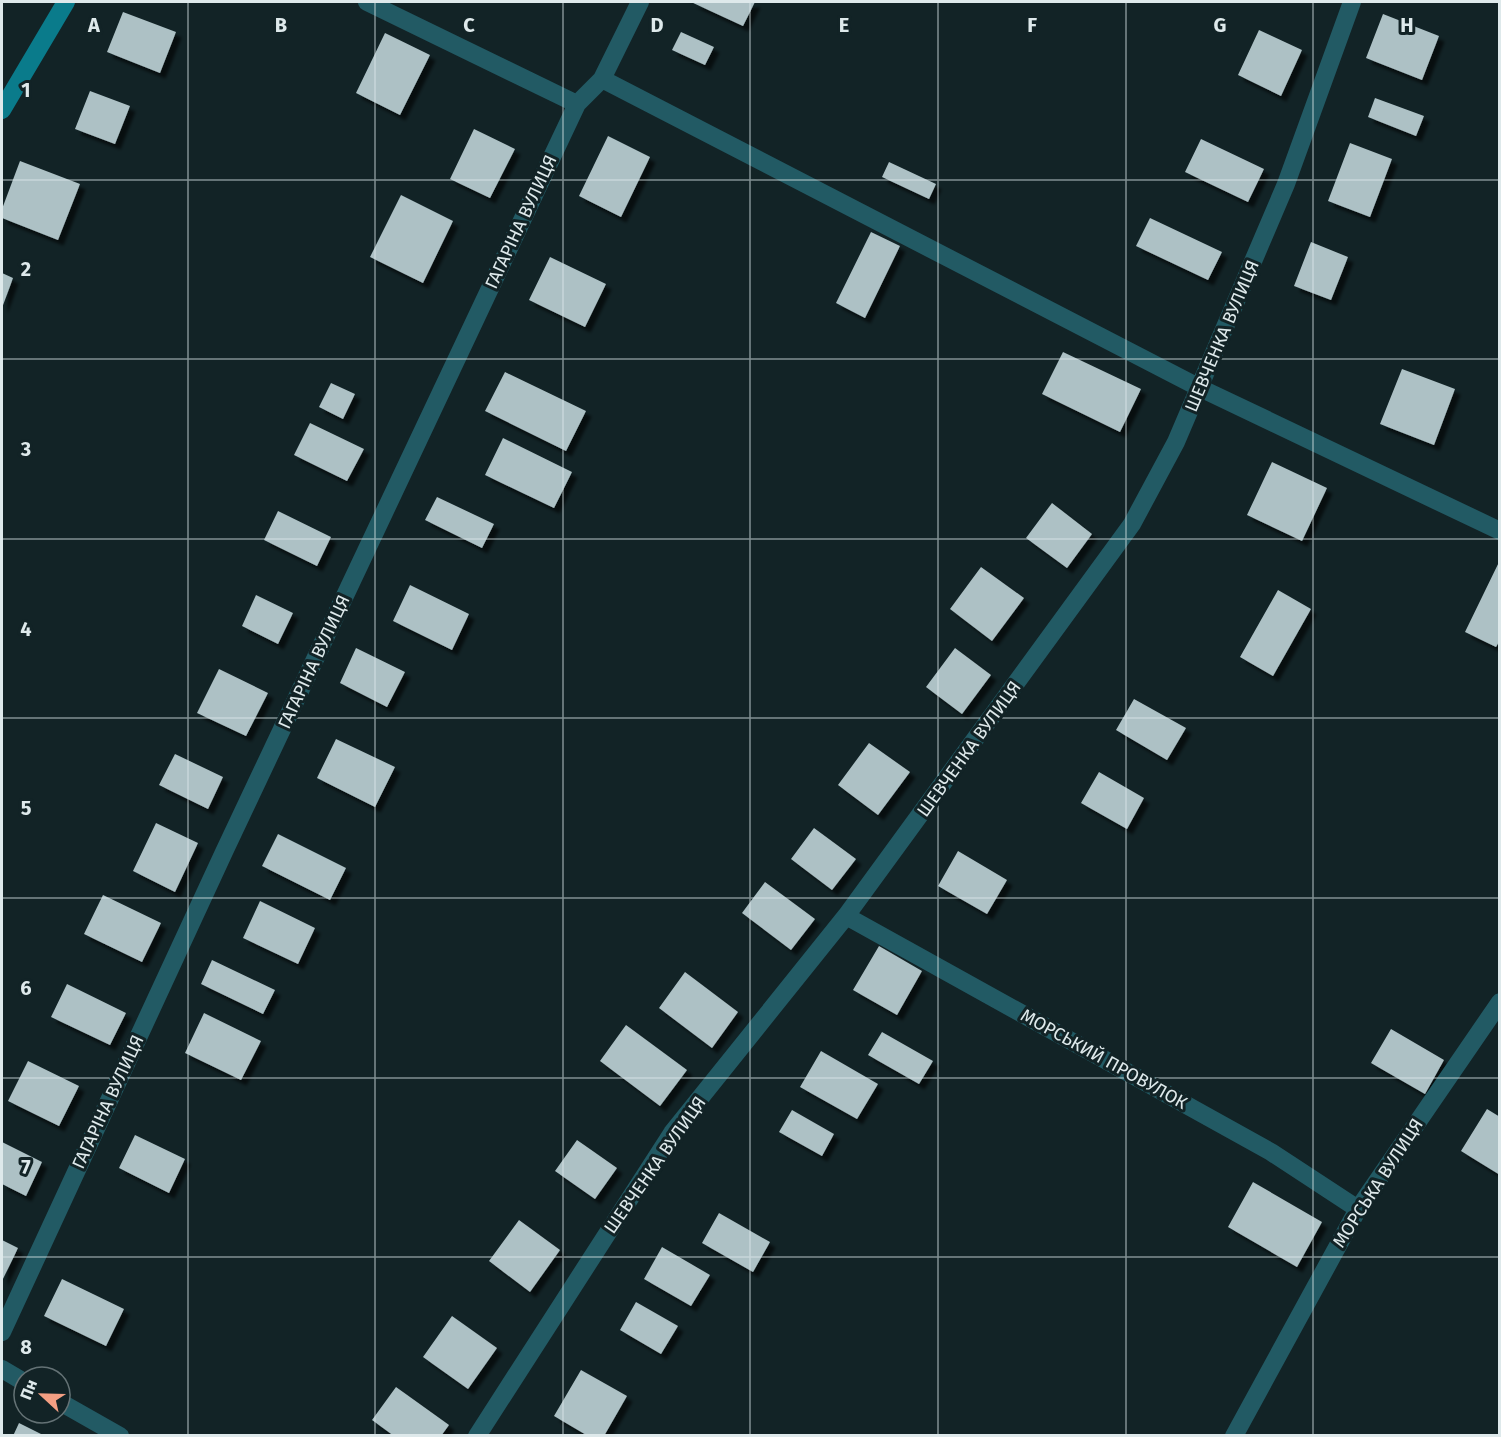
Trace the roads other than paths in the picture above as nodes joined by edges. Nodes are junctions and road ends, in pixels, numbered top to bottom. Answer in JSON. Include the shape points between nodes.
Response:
{"nodes":[{"id":1,"x":66,"y":2,"type":"edge"},
{"id":2,"x":367,"y":2,"type":"edge"},
{"id":3,"x":640,"y":2,"type":"edge"},
{"id":4,"x":1352,"y":2,"type":"edge"},
{"id":5,"x":602,"y":79,"type":"junction"},
{"id":6,"x":577,"y":104,"type":"junction"},
{"id":7,"x":2,"y":110,"type":"edge"},
{"id":8,"x":1200,"y":388,"type":"junction"},
{"id":9,"x":1500,"y":531,"type":"edge"},
{"id":10,"x":846,"y":915,"type":"junction"},
{"id":11,"x":1500,"y":1002,"type":"edge"},
{"id":12,"x":1358,"y":1209,"type":"junction"},
{"id":13,"x":2,"y":1332,"type":"edge"},
{"id":14,"x":72,"y":1409,"type":"edge"},
{"id":15,"x":120,"y":1436,"type":"edge"},
{"id":16,"x":477,"y":1436,"type":"edge"},
{"id":17,"x":1234,"y":1436,"type":"edge"}],
"edges":[{"from":1,"to":7,"type":"street"},
{"from":2,"to":6,"type":"street"},
{"from":3,"to":5,"type":"street","name":"ГАГАРІНА ВУЛИЦЯ"},
{"from":4,"to":8,"type":"street","name":"ШЕВЧЕНКА ВУЛИЦЯ","via":[[1286,184]]},
{"from":5,"to":6,"type":"street","name":"ГАГАРІНА ВУЛИЦЯ"},
{"from":5,"to":8,"type":"street"},
{"from":6,"to":13,"type":"street","name":"ГАГАРІНА ВУЛИЦЯ"},
{"from":8,"to":9,"type":"street"},
{"from":8,"to":10,"type":"street","name":"ШЕВЧЕНКА ВУЛИЦЯ","via":[[1132,524]]},
{"from":10,"to":12,"type":"street","name":"МОРСЬКИЙ ПРОВУЛОК","via":[[1271,1152]]},
{"from":10,"to":16,"type":"street","name":"ШЕВЧЕНКА ВУЛИЦЯ","via":[[672,1132]]},
{"from":11,"to":12,"type":"street","name":"МОРСЬКА ВУЛИЦЯ"},
{"from":12,"to":17,"type":"street","name":"МОРСЬКА ВУЛИЦЯ"},
{"from":14,"to":15,"type":"street"}]}
